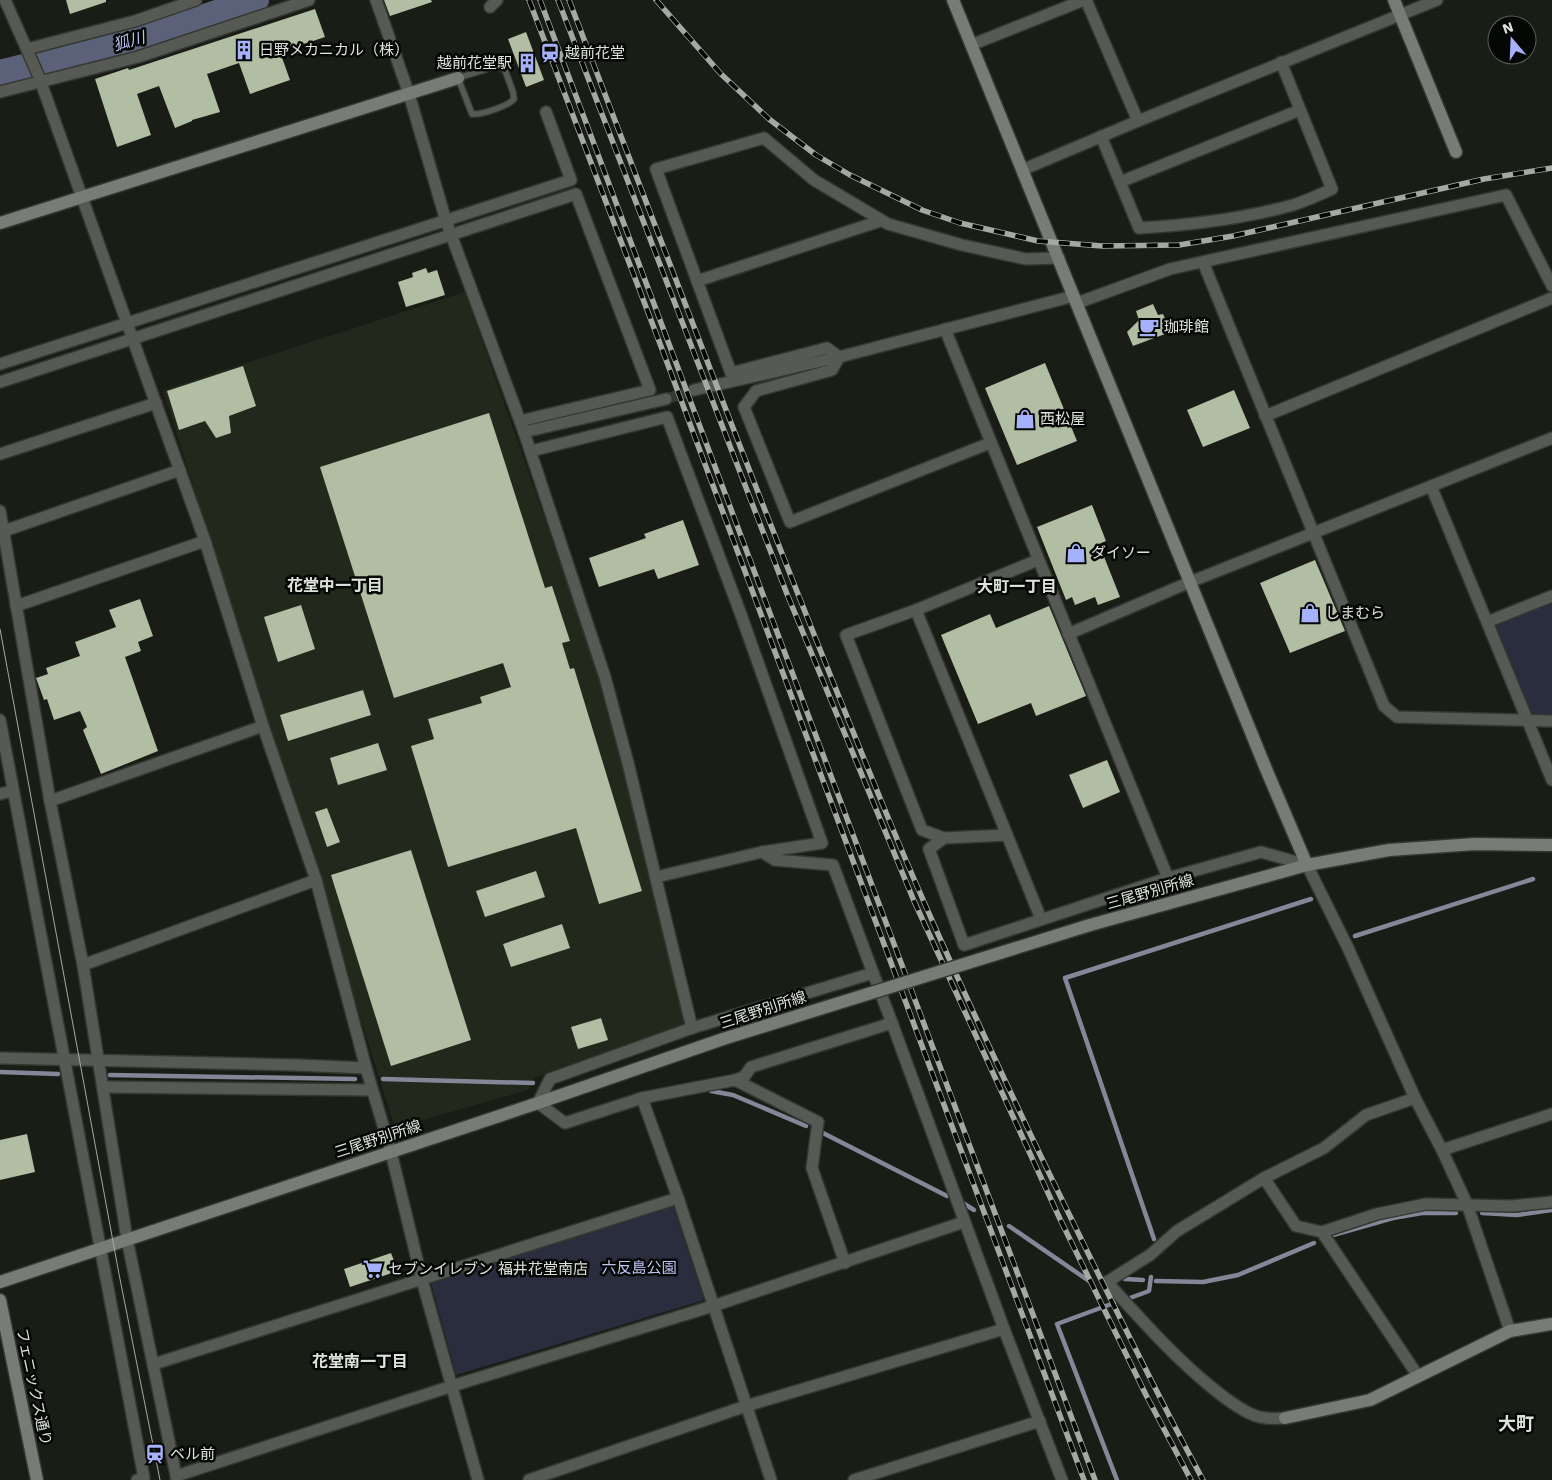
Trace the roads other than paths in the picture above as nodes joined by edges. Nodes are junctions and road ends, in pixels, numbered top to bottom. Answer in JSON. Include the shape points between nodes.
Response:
{"nodes":[{"id":1,"x":5,"y":0,"type":"edge"},
{"id":2,"x":196,"y":0,"type":"edge"},
{"id":3,"x":309,"y":0,"type":"edge"},
{"id":4,"x":376,"y":0,"type":"edge"},
{"id":5,"x":953,"y":0,"type":"edge"},
{"id":6,"x":1085,"y":0,"type":"edge"},
{"id":7,"x":1394,"y":0,"type":"edge"},
{"id":8,"x":1437,"y":0,"type":"edge"},
{"id":9,"x":1400,"y":14,"type":"junction"},
{"id":10,"x":971,"y":45,"type":"junction"},
{"id":11,"x":27,"y":49,"type":"junction"},
{"id":12,"x":1281,"y":62,"type":"junction"},
{"id":13,"x":458,"y":78,"type":"junction"},
{"id":14,"x":40,"y":80,"type":"junction"},
{"id":15,"x":0,"y":92,"type":"edge"},
{"id":16,"x":409,"y":94,"type":"junction"},
{"id":17,"x":1300,"y":110,"type":"junction"},
{"id":18,"x":546,"y":112,"type":"dead end"},
{"id":19,"x":1138,"y":121,"type":"junction"},
{"id":20,"x":1101,"y":136,"type":"junction"},
{"id":21,"x":1456,"y":152,"type":"dead end"},
{"id":22,"x":1022,"y":170,"type":"junction"},
{"id":23,"x":571,"y":180,"type":"junction"},
{"id":24,"x":1120,"y":182,"type":"junction"},
{"id":25,"x":576,"y":194,"type":"junction"},
{"id":26,"x":83,"y":198,"type":"junction"},
{"id":27,"x":446,"y":221,"type":"junction"},
{"id":28,"x":880,"y":221,"type":"junction"},
{"id":29,"x":0,"y":223,"type":"edge"},
{"id":30,"x":451,"y":235,"type":"junction"},
{"id":31,"x":1058,"y":258,"type":"junction"},
{"id":32,"x":1203,"y":262,"type":"junction"},
{"id":33,"x":697,"y":281,"type":"junction"},
{"id":34,"x":1552,"y":286,"type":"edge"},
{"id":35,"x":1552,"y":298,"type":"edge"},
{"id":36,"x":1075,"y":300,"type":"junction"},
{"id":37,"x":127,"y":323,"type":"junction"},
{"id":38,"x":945,"y":329,"type":"junction"},
{"id":39,"x":133,"y":338,"type":"junction"},
{"id":40,"x":839,"y":356,"type":"junction"},
{"id":41,"x":0,"y":364,"type":"edge"},
{"id":42,"x":0,"y":382,"type":"edge"},
{"id":43,"x":694,"y":390,"type":"tunnel mouth"},
{"id":44,"x":666,"y":399,"type":"tunnel mouth"},
{"id":45,"x":156,"y":403,"type":"junction"},
{"id":46,"x":1265,"y":416,"type":"junction"},
{"id":47,"x":522,"y":427,"type":"junction"},
{"id":48,"x":1552,"y":438,"type":"edge"},
{"id":49,"x":990,"y":443,"type":"junction"},
{"id":50,"x":531,"y":451,"type":"junction"},
{"id":51,"x":0,"y":454,"type":"edge"},
{"id":52,"x":180,"y":470,"type":"junction"},
{"id":53,"x":1431,"y":486,"type":"junction"},
{"id":54,"x":0,"y":511,"type":"edge"},
{"id":55,"x":4,"y":531,"type":"junction"},
{"id":56,"x":1313,"y":533,"type":"junction"},
{"id":57,"x":205,"y":541,"type":"junction"},
{"id":58,"x":1038,"y":560,"type":"junction"},
{"id":59,"x":1190,"y":582,"type":"junction"},
{"id":60,"x":1552,"y":596,"type":"edge"},
{"id":61,"x":16,"y":606,"type":"junction"},
{"id":62,"x":916,"y":610,"type":"junction"},
{"id":63,"x":1487,"y":622,"type":"junction"},
{"id":64,"x":1068,"y":634,"type":"junction"},
{"id":65,"x":0,"y":720,"type":"edge"},
{"id":66,"x":1528,"y":720,"type":"junction"},
{"id":67,"x":1552,"y":721,"type":"edge"},
{"id":68,"x":263,"y":726,"type":"junction"},
{"id":69,"x":1552,"y":780,"type":"edge"},
{"id":70,"x":13,"y":791,"type":"junction"},
{"id":71,"x":0,"y":794,"type":"edge"},
{"id":72,"x":50,"y":801,"type":"junction"},
{"id":73,"x":1007,"y":835,"type":"junction"},
{"id":74,"x":944,"y":838,"type":"junction"},
{"id":75,"x":1552,"y":845,"type":"edge"},
{"id":76,"x":762,"y":852,"type":"junction"},
{"id":77,"x":1307,"y":865,"type":"junction"},
{"id":78,"x":656,"y":877,"type":"junction"},
{"id":79,"x":1168,"y":878,"type":"junction"},
{"id":80,"x":316,"y":880,"type":"junction"},
{"id":81,"x":1041,"y":919,"type":"junction"},
{"id":82,"x":84,"y":965,"type":"junction"},
{"id":83,"x":874,"y":973,"type":"junction"},
{"id":84,"x":892,"y":1024,"type":"junction"},
{"id":85,"x":692,"y":1028,"type":"junction"},
{"id":86,"x":0,"y":1058,"type":"edge"},
{"id":87,"x":64,"y":1060,"type":"junction"},
{"id":88,"x":99,"y":1060,"type":"junction"},
{"id":89,"x":366,"y":1068,"type":"junction"},
{"id":90,"x":735,"y":1080,"type":"junction"},
{"id":91,"x":104,"y":1087,"type":"junction"},
{"id":92,"x":372,"y":1090,"type":"junction"},
{"id":93,"x":642,"y":1098,"type":"junction"},
{"id":94,"x":1415,"y":1098,"type":"junction"},
{"id":95,"x":538,"y":1103,"type":"junction"},
{"id":96,"x":1552,"y":1114,"type":"edge"},
{"id":97,"x":1442,"y":1150,"type":"junction"},
{"id":98,"x":391,"y":1152,"type":"junction"},
{"id":99,"x":1264,"y":1178,"type":"junction"},
{"id":100,"x":678,"y":1198,"type":"junction"},
{"id":101,"x":1552,"y":1202,"type":"edge"},
{"id":102,"x":1467,"y":1204,"type":"junction"},
{"id":103,"x":964,"y":1222,"type":"junction"},
{"id":104,"x":1322,"y":1232,"type":"junction"},
{"id":105,"x":127,"y":1239,"type":"junction"},
{"id":106,"x":100,"y":1249,"type":"junction"},
{"id":107,"x":845,"y":1263,"type":"junction"},
{"id":108,"x":422,"y":1280,"type":"junction"},
{"id":109,"x":0,"y":1282,"type":"edge"},
{"id":110,"x":0,"y":1300,"type":"edge"},
{"id":111,"x":713,"y":1306,"type":"junction"},
{"id":112,"x":1552,"y":1324,"type":"edge"},
{"id":113,"x":1004,"y":1329,"type":"junction"},
{"id":114,"x":1510,"y":1331,"type":"junction"},
{"id":115,"x":154,"y":1364,"type":"junction"},
{"id":116,"x":1418,"y":1376,"type":"junction"},
{"id":117,"x":452,"y":1386,"type":"junction"},
{"id":118,"x":746,"y":1406,"type":"junction"},
{"id":119,"x":1284,"y":1418,"type":"joint"},
{"id":120,"x":1040,"y":1421,"type":"junction"},
{"id":121,"x":176,"y":1478,"type":"edge"},
{"id":122,"x":37,"y":1480,"type":"edge"},
{"id":123,"x":137,"y":1480,"type":"edge"},
{"id":124,"x":478,"y":1480,"type":"edge"},
{"id":125,"x":529,"y":1480,"type":"edge"},
{"id":126,"x":771,"y":1480,"type":"edge"},
{"id":127,"x":854,"y":1480,"type":"edge"},
{"id":128,"x":1062,"y":1480,"type":"edge"}],
"edges":[{"from":1,"to":11,"type":"street"},
{"from":2,"to":11,"type":"street","via":[[135,21]]},
{"from":3,"to":14,"type":"street","via":[[138,57]]},
{"from":4,"to":16,"type":"street"},
{"from":5,"to":10,"type":"street"},
{"from":6,"to":10,"type":"street"},
{"from":6,"to":19,"type":"street"},
{"from":7,"to":9,"type":"street"},
{"from":8,"to":9,"type":"street"},
{"from":9,"to":12,"type":"street"},
{"from":9,"to":21,"type":"street"},
{"from":10,"to":22,"type":"street"},
{"from":11,"to":14,"type":"street"},
{"from":12,"to":17,"type":"street"},
{"from":12,"to":19,"type":"street"},
{"from":13,"to":13,"type":"lane","via":[[501,68],[505,70],[514,98],[480,114],[472,114]]},
{"from":13,"to":16,"type":"street"},
{"from":14,"to":15,"type":"street"},
{"from":14,"to":26,"type":"street"},
{"from":16,"to":26,"type":"street"},
{"from":16,"to":27,"type":"street"},
{"from":17,"to":24,"type":"street"},
{"from":17,"to":24,"type":"street","via":[[1332,190],[1294,205],[1239,217],[1192,225],[1139,228]]},
{"from":18,"to":23,"type":"street"},
{"from":19,"to":20,"type":"street"},
{"from":20,"to":22,"type":"street"},
{"from":20,"to":24,"type":"street"},
{"from":22,"to":31,"type":"street"},
{"from":23,"to":25,"type":"street"},
{"from":23,"to":27,"type":"street"},
{"from":25,"to":30,"type":"street"},
{"from":25,"to":47,"type":"street","via":[[650,390]]},
{"from":26,"to":29,"type":"street"},
{"from":26,"to":37,"type":"street"},
{"from":27,"to":30,"type":"street"},
{"from":27,"to":37,"type":"street"},
{"from":28,"to":31,"type":"street","via":[[962,245],[1026,258]]},
{"from":28,"to":33,"type":"street"},
{"from":28,"to":33,"type":"street","via":[[814,180],[764,138],[656,169]]},
{"from":30,"to":39,"type":"street"},
{"from":30,"to":47,"type":"street"},
{"from":31,"to":36,"type":"street"},
{"from":32,"to":34,"type":"street","via":[[1506,195]]},
{"from":32,"to":36,"type":"street","via":[[1170,269]]},
{"from":32,"to":46,"type":"street"},
{"from":33,"to":40,"type":"street","via":[[731,373],[827,348]]},
{"from":35,"to":46,"type":"street"},
{"from":36,"to":38,"type":"street"},
{"from":36,"to":59,"type":"street"},
{"from":37,"to":39,"type":"street"},
{"from":37,"to":41,"type":"street"},
{"from":38,"to":40,"type":"street"},
{"from":38,"to":49,"type":"street"},
{"from":39,"to":42,"type":"street"},
{"from":39,"to":45,"type":"street"},
{"from":40,"to":43,"type":"street"},
{"from":40,"to":49,"type":"street","via":[[832,370],[756,391],[744,407],[790,522]]},
{"from":44,"to":47,"type":"street"},
{"from":45,"to":51,"type":"street"},
{"from":45,"to":52,"type":"street"},
{"from":46,"to":56,"type":"street"},
{"from":47,"to":50,"type":"street"},
{"from":48,"to":53,"type":"street"},
{"from":49,"to":58,"type":"street"},
{"from":50,"to":76,"type":"street","via":[[666,417],[822,842]]},
{"from":50,"to":78,"type":"street","via":[[605,677]]},
{"from":52,"to":55,"type":"street"},
{"from":52,"to":57,"type":"street"},
{"from":53,"to":56,"type":"street"},
{"from":53,"to":63,"type":"street"},
{"from":54,"to":55,"type":"street"},
{"from":55,"to":61,"type":"street"},
{"from":56,"to":59,"type":"street"},
{"from":56,"to":66,"type":"street","via":[[1384,706],[1397,717]]},
{"from":57,"to":61,"type":"street"},
{"from":57,"to":68,"type":"street"},
{"from":58,"to":62,"type":"street"},
{"from":58,"to":64,"type":"street"},
{"from":59,"to":64,"type":"street"},
{"from":59,"to":77,"type":"street"},
{"from":60,"to":63,"type":"street"},
{"from":61,"to":72,"type":"street"},
{"from":62,"to":73,"type":"street"},
{"from":62,"to":74,"type":"street","via":[[846,635],[922,830]]},
{"from":63,"to":66,"type":"street"},
{"from":64,"to":79,"type":"street"},
{"from":65,"to":70,"type":"street"},
{"from":66,"to":67,"type":"street"},
{"from":66,"to":69,"type":"street"},
{"from":68,"to":72,"type":"street"},
{"from":68,"to":80,"type":"street"},
{"from":70,"to":71,"type":"street"},
{"from":70,"to":87,"type":"street"},
{"from":72,"to":82,"type":"street"},
{"from":73,"to":74,"type":"street"},
{"from":73,"to":81,"type":"street"},
{"from":74,"to":81,"type":"street","via":[[929,849],[964,945]]},
{"from":75,"to":77,"type":"street","name":"三尾野別所線","via":[[1475,844],[1389,850]]},
{"from":76,"to":78,"type":"street"},
{"from":76,"to":83,"type":"street","via":[[775,860],[833,865]]},
{"from":77,"to":79,"type":"street","via":[[1261,852]]},
{"from":77,"to":94,"type":"street"},
{"from":77,"to":95,"type":"street","name":"三尾野別所線","bridge":true,"via":[[1090,925],[723,1039]]},
{"from":78,"to":85,"type":"street"},
{"from":79,"to":81,"type":"street"},
{"from":80,"to":82,"type":"street"},
{"from":80,"to":89,"type":"street"},
{"from":82,"to":88,"type":"street"},
{"from":83,"to":84,"type":"street"},
{"from":83,"to":85,"type":"street"},
{"from":84,"to":90,"type":"street","via":[[751,1067],[744,1077]]},
{"from":84,"to":103,"type":"street"},
{"from":85,"to":95,"type":"street","via":[[550,1079]]},
{"from":86,"to":87,"type":"street"},
{"from":87,"to":88,"type":"street"},
{"from":87,"to":106,"type":"street"},
{"from":88,"to":89,"type":"street"},
{"from":88,"to":91,"type":"street"},
{"from":89,"to":92,"type":"street"},
{"from":90,"to":93,"type":"street"},
{"from":90,"to":107,"type":"street","via":[[818,1122],[812,1168]]},
{"from":91,"to":92,"type":"street"},
{"from":91,"to":105,"type":"street"},
{"from":92,"to":98,"type":"street"},
{"from":93,"to":95,"type":"street","via":[[565,1123]]},
{"from":93,"to":100,"type":"street"},
{"from":94,"to":97,"type":"street"},
{"from":94,"to":99,"type":"street","via":[[1366,1115],[1324,1148]]},
{"from":95,"to":98,"type":"street","name":"三尾野別所線"},
{"from":96,"to":97,"type":"street"},
{"from":97,"to":102,"type":"street"},
{"from":98,"to":105,"type":"street","name":"三尾野別所線"},
{"from":98,"to":108,"type":"street"},
{"from":99,"to":104,"type":"street","via":[[1296,1226]]},
{"from":99,"to":119,"type":"street","via":[[1177,1232],[1150,1255],[1107,1282],[1187,1366],[1227,1400],[1252,1415]]},
{"from":100,"to":108,"type":"street"},
{"from":100,"to":111,"type":"street"},
{"from":101,"to":102,"type":"street","via":[[1512,1206]]},
{"from":102,"to":104,"type":"street","via":[[1426,1204],[1377,1214]]},
{"from":102,"to":114,"type":"street"},
{"from":103,"to":107,"type":"street"},
{"from":103,"to":113,"type":"street"},
{"from":104,"to":116,"type":"street"},
{"from":105,"to":106,"type":"street","name":"三尾野別所線"},
{"from":105,"to":115,"type":"street"},
{"from":106,"to":109,"type":"street","name":"三尾野別所線"},
{"from":106,"to":123,"type":"street","via":[[144,1478]]},
{"from":107,"to":111,"type":"street"},
{"from":108,"to":115,"type":"street"},
{"from":108,"to":117,"type":"street"},
{"from":110,"to":122,"type":"street","name":"フェニックス通り"},
{"from":111,"to":117,"type":"street"},
{"from":111,"to":118,"type":"street"},
{"from":112,"to":114,"type":"street"},
{"from":113,"to":118,"type":"street"},
{"from":113,"to":120,"type":"street"},
{"from":114,"to":116,"type":"street"},
{"from":115,"to":121,"type":"street"},
{"from":116,"to":119,"type":"street","via":[[1370,1400]]},
{"from":117,"to":121,"type":"street"},
{"from":117,"to":124,"type":"street"},
{"from":118,"to":125,"type":"street"},
{"from":118,"to":126,"type":"street"},
{"from":120,"to":127,"type":"street"},
{"from":120,"to":128,"type":"street"}]}
